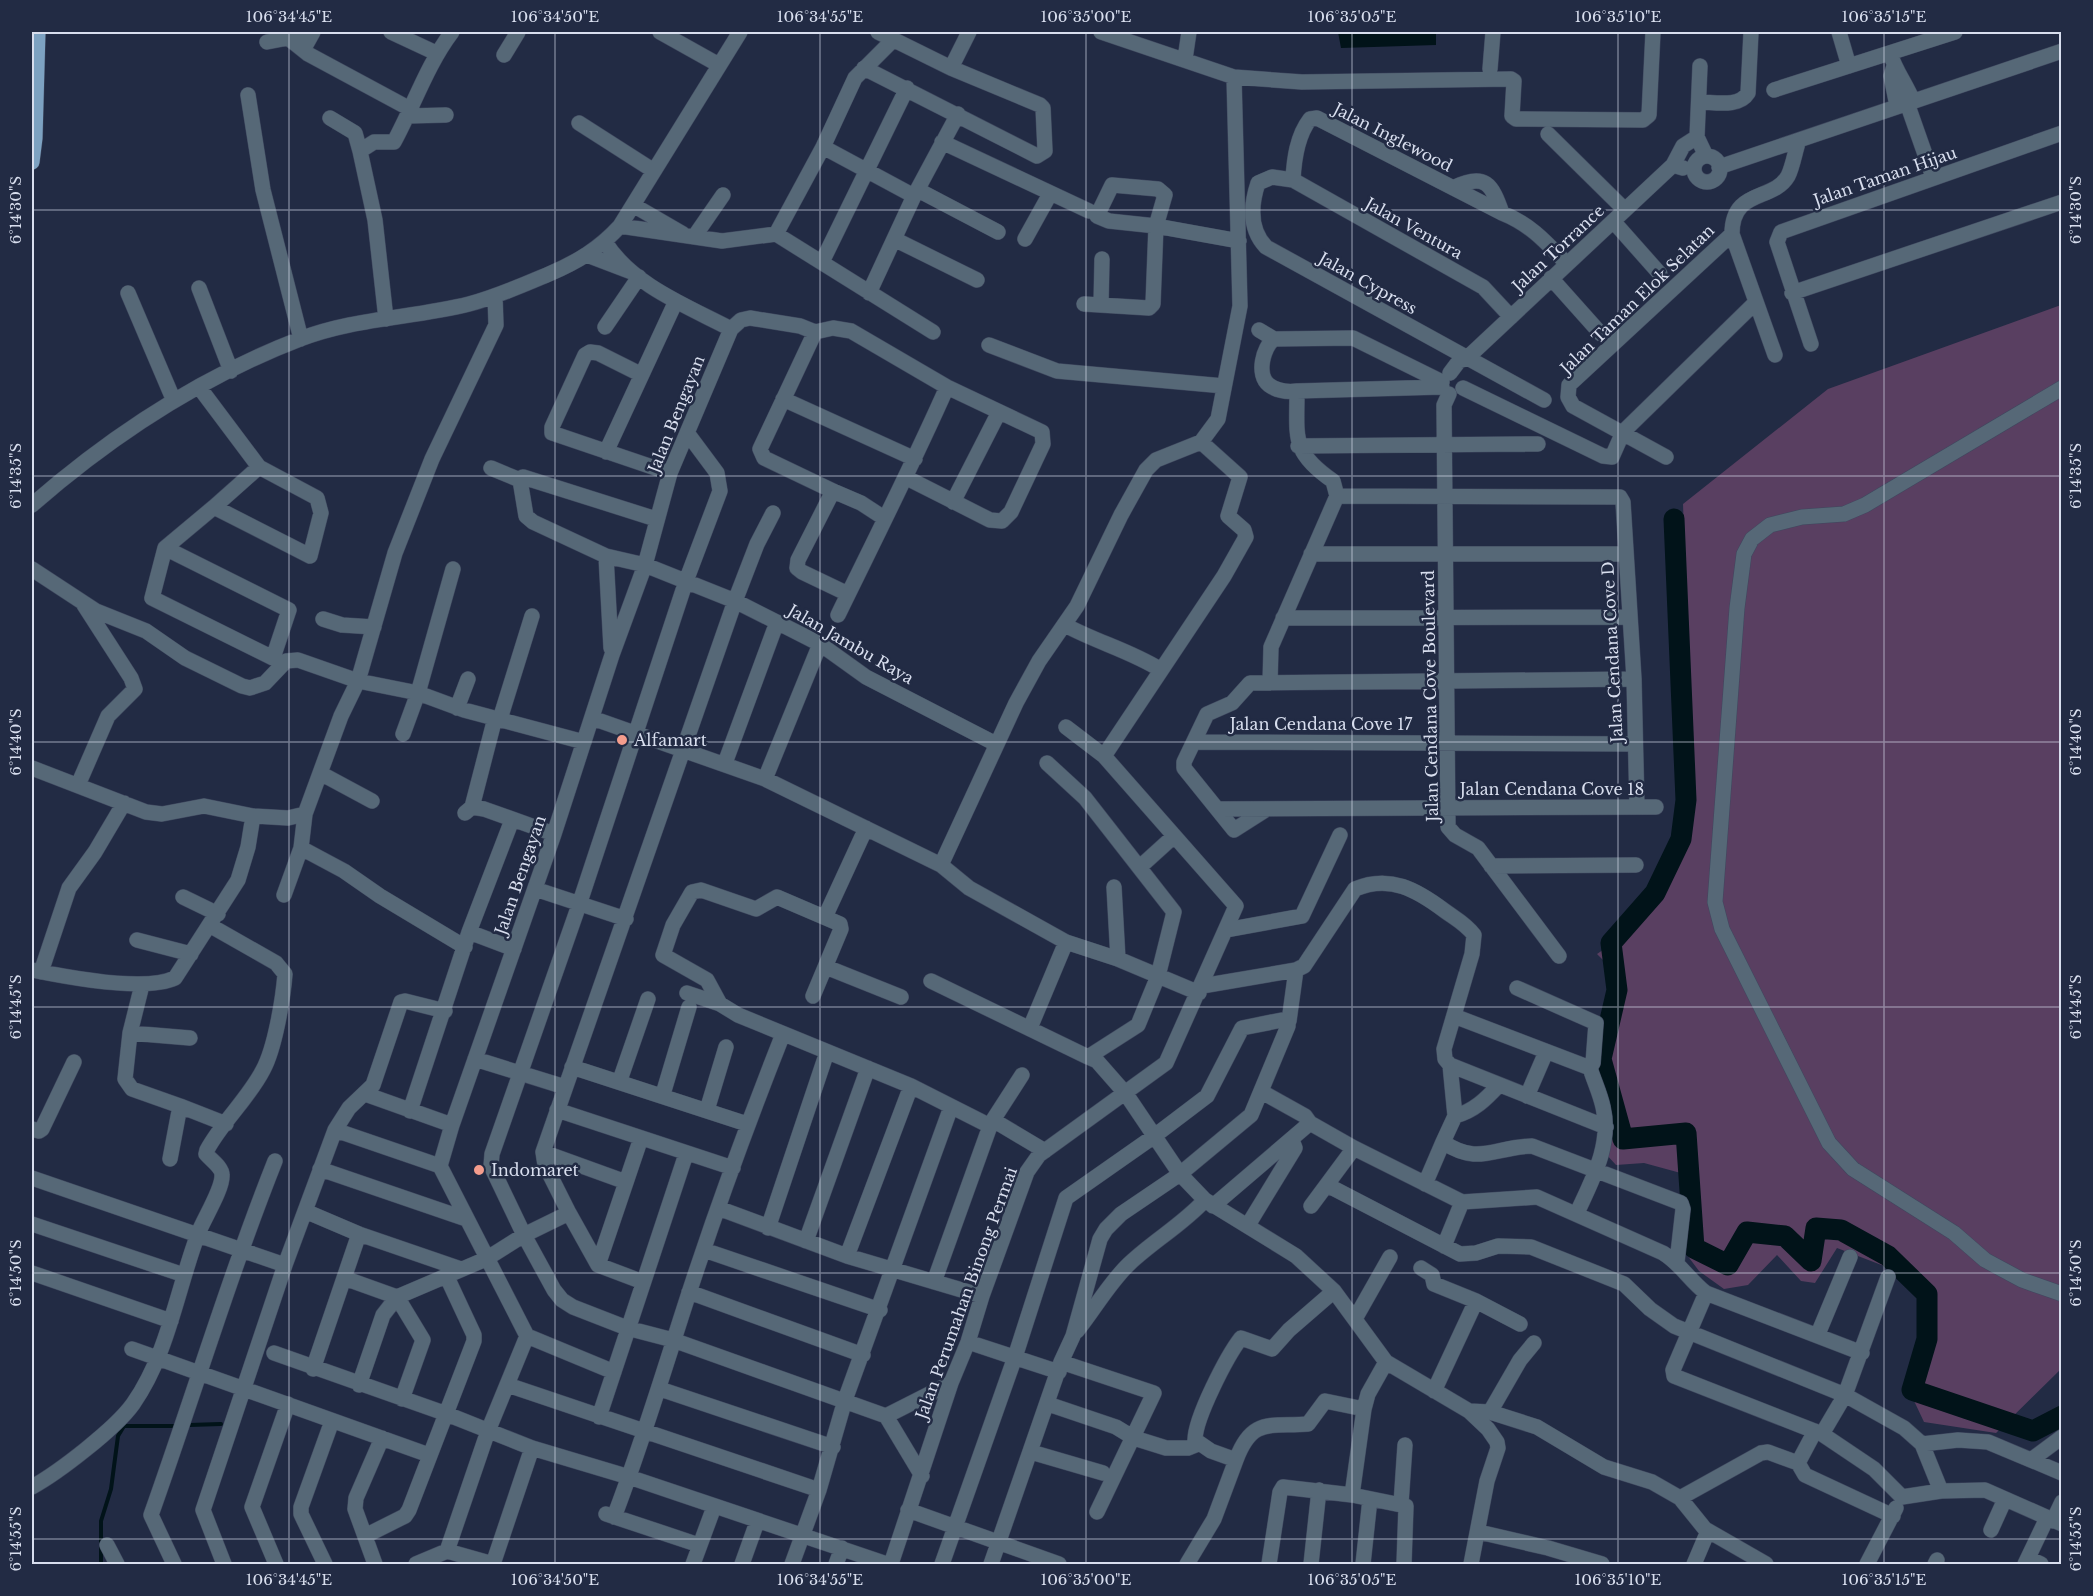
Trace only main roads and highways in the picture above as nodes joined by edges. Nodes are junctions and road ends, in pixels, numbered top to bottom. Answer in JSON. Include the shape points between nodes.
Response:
{"nodes":[{"id":1,"x":38,"y":32,"type":"edge"},
{"id":2,"x":32,"y":162,"type":"edge"}],
"edges":[{"from":1,"to":2,"type":"main road"}]}
